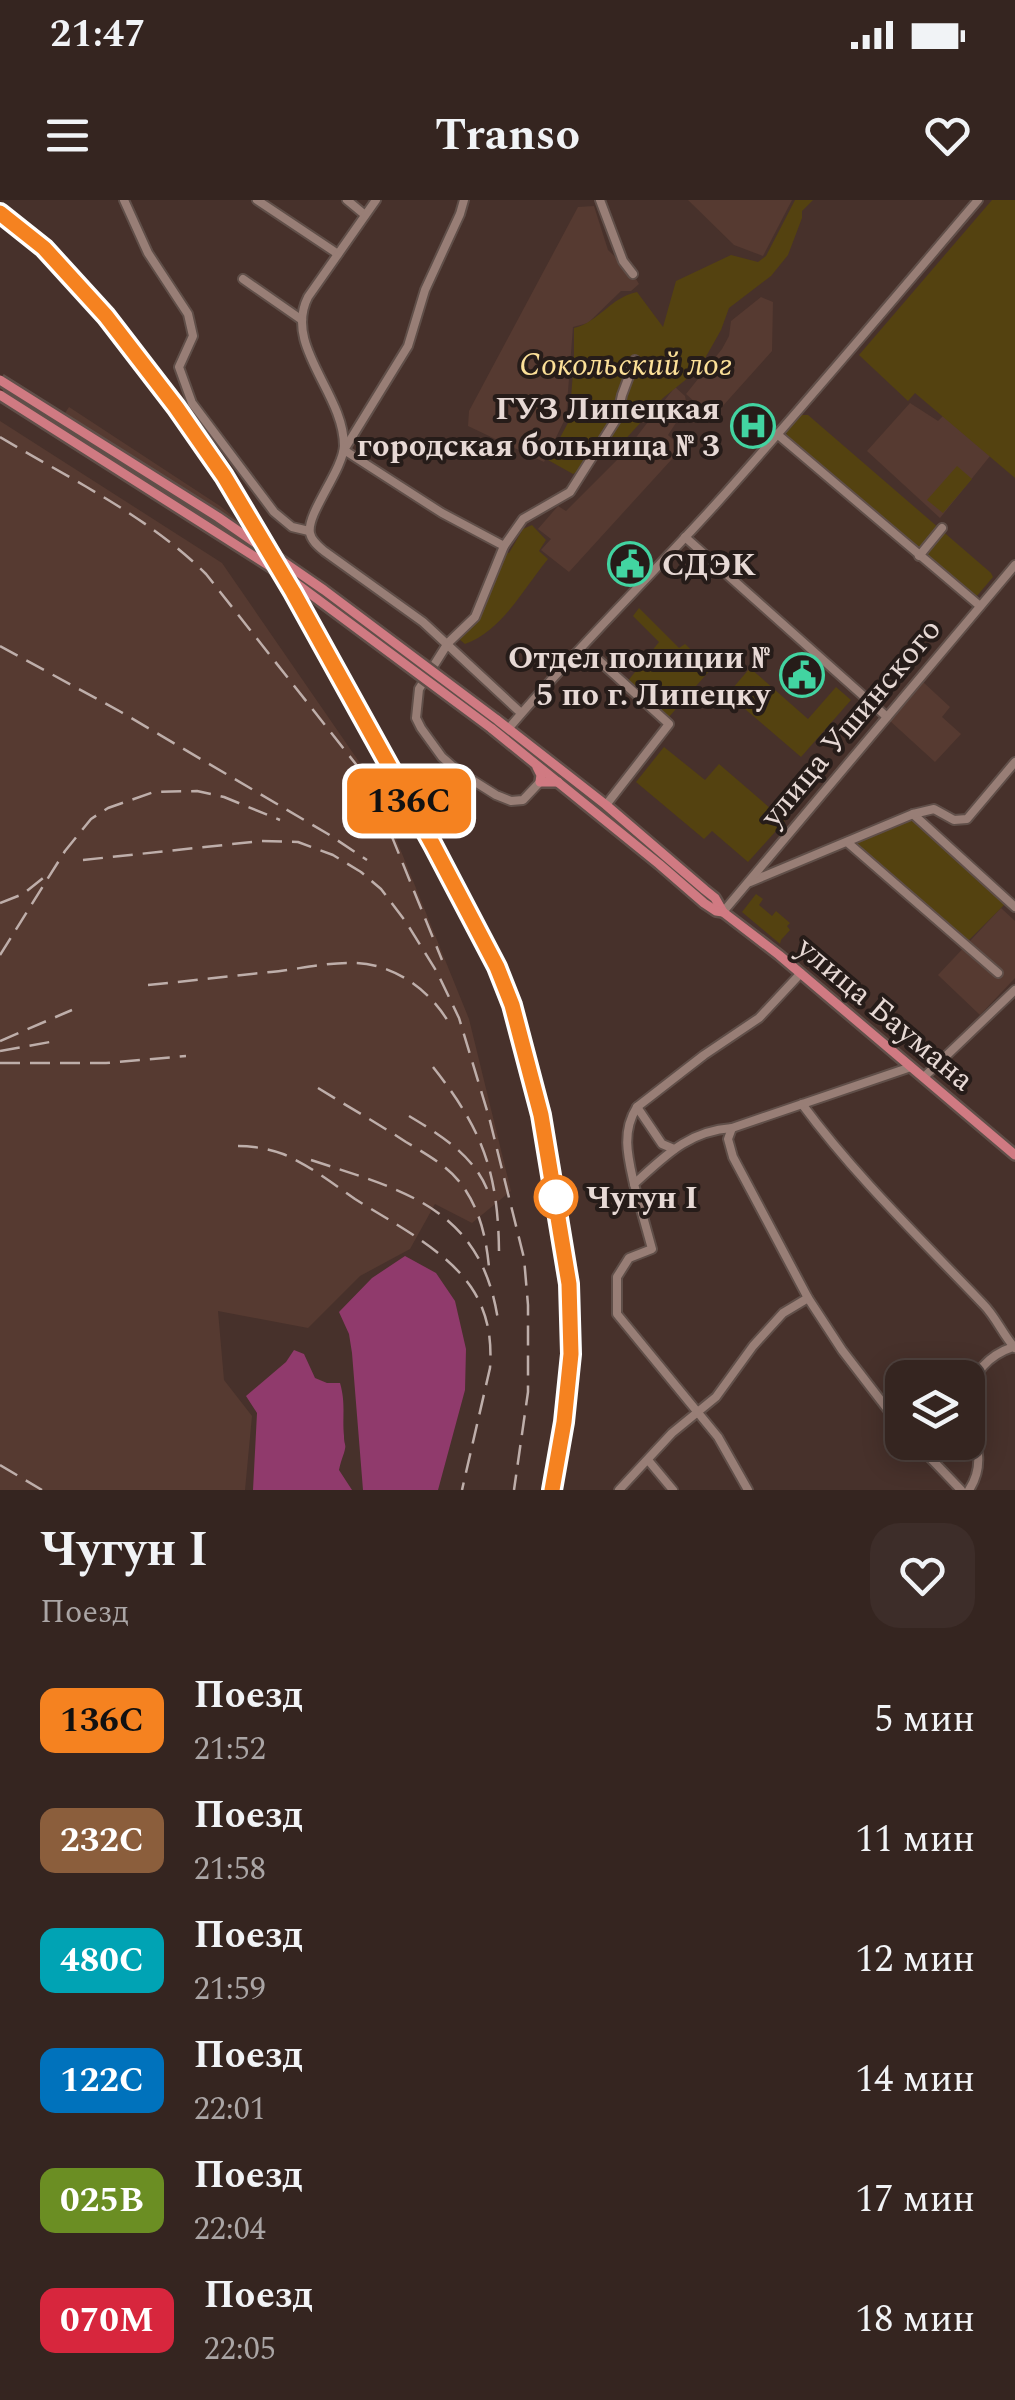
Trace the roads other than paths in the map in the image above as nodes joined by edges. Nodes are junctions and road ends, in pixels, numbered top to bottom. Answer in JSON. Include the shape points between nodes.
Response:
{"nodes":[{"id":1,"x":124,"y":200,"type":"edge"},
{"id":2,"x":257,"y":200,"type":"edge"},
{"id":3,"x":346,"y":200,"type":"edge"},
{"id":4,"x":376,"y":200,"type":"edge"},
{"id":5,"x":464,"y":200,"type":"edge"},
{"id":6,"x":600,"y":200,"type":"edge"},
{"id":7,"x":978,"y":200,"type":"edge"},
{"id":8,"x":366,"y":215,"type":"junction"},
{"id":9,"x":338,"y":254,"type":"junction"},
{"id":10,"x":633,"y":274,"type":"dead end"},
{"id":11,"x":243,"y":279,"type":"dead end"},
{"id":12,"x":302,"y":320,"type":"junction"},
{"id":13,"x":636,"y":360,"type":"dead end"},
{"id":14,"x":0,"y":380,"type":"edge"},
{"id":15,"x":0,"y":395,"type":"edge"},
{"id":16,"x":777,"y":434,"type":"junction"},
{"id":17,"x":344,"y":450,"type":"junction"},
{"id":18,"x":942,"y":528,"type":"dead end"},
{"id":19,"x":309,"y":531,"type":"junction"},
{"id":20,"x":685,"y":537,"type":"junction"},
{"id":21,"x":504,"y":546,"type":"junction"},
{"id":22,"x":919,"y":556,"type":"junction"},
{"id":23,"x":1015,"y":565,"type":"edge"},
{"id":24,"x":980,"y":606,"type":"junction"},
{"id":25,"x":448,"y":643,"type":"junction"},
{"id":26,"x":595,"y":657,"type":"dead end"},
{"id":27,"x":521,"y":713,"type":"junction"},
{"id":28,"x":887,"y":717,"type":"junction"},
{"id":29,"x":494,"y":723,"type":"junction"},
{"id":30,"x":509,"y":728,"type":"junction"},
{"id":31,"x":529,"y":758,"type":"junction"},
{"id":32,"x":1015,"y":762,"type":"edge"},
{"id":33,"x":540,"y":782,"type":"junction"},
{"id":34,"x":558,"y":782,"type":"junction"},
{"id":35,"x":606,"y":805,"type":"junction"},
{"id":36,"x":913,"y":814,"type":"junction"},
{"id":37,"x":846,"y":842,"type":"junction"},
{"id":38,"x":746,"y":884,"type":"junction"},
{"id":39,"x":1015,"y":907,"type":"edge"},
{"id":40,"x":723,"y":912,"type":"junction"},
{"id":41,"x":998,"y":972,"type":"dead end"},
{"id":42,"x":801,"y":974,"type":"junction"},
{"id":43,"x":1015,"y":990,"type":"edge"},
{"id":44,"x":1003,"y":1000,"type":"junction"},
{"id":45,"x":1015,"y":1009,"type":"edge"},
{"id":46,"x":911,"y":1067,"type":"junction"},
{"id":47,"x":924,"y":1077,"type":"junction"},
{"id":48,"x":802,"y":1104,"type":"junction"},
{"id":49,"x":637,"y":1107,"type":"junction"},
{"id":50,"x":732,"y":1128,"type":"junction"},
{"id":51,"x":674,"y":1149,"type":"junction"},
{"id":52,"x":1015,"y":1155,"type":"edge"},
{"id":53,"x":634,"y":1184,"type":"junction"},
{"id":54,"x":808,"y":1298,"type":"junction"},
{"id":55,"x":1014,"y":1347,"type":"edge"},
{"id":56,"x":985,"y":1365,"type":"edge"},
{"id":57,"x":885,"y":1406,"type":"edge"},
{"id":58,"x":698,"y":1412,"type":"junction"},
{"id":59,"x":648,"y":1460,"type":"junction"},
{"id":60,"x":932,"y":1460,"type":"edge"},
{"id":61,"x":979,"y":1460,"type":"edge"},
{"id":62,"x":619,"y":1490,"type":"edge"},
{"id":63,"x":674,"y":1490,"type":"edge"},
{"id":64,"x":748,"y":1490,"type":"edge"},
{"id":65,"x":961,"y":1490,"type":"edge"},
{"id":66,"x":969,"y":1490,"type":"edge"}],
"edges":[{"from":1,"to":19,"type":"street","via":[[148,253],[188,314],[193,336],[179,368],[192,404],[274,512]]},
{"from":2,"to":9,"type":"street"},
{"from":3,"to":8,"type":"street"},
{"from":4,"to":8,"type":"street"},
{"from":5,"to":17,"type":"street","via":[[408,346]]},
{"from":6,"to":10,"type":"street"},
{"from":7,"to":16,"type":"street"},
{"from":8,"to":9,"type":"street"},
{"from":9,"to":12,"type":"street","via":[[308,297]]},
{"from":11,"to":12,"type":"street"},
{"from":12,"to":17,"type":"street","via":[[308,350],[334,402]]},
{"from":13,"to":21,"type":"street","via":[[618,418],[570,492],[523,519]]},
{"from":14,"to":29,"type":"main road","bridge":true,"via":[[294,569]]},
{"from":15,"to":29,"type":"main road","bridge":true,"via":[[293,581]]},
{"from":16,"to":20,"type":"street"},
{"from":16,"to":22,"type":"street"},
{"from":17,"to":19,"type":"street"},
{"from":17,"to":21,"type":"street"},
{"from":18,"to":22,"type":"street"},
{"from":19,"to":25,"type":"street","via":[[324,551]]},
{"from":20,"to":27,"type":"street"},
{"from":20,"to":28,"type":"street"},
{"from":21,"to":25,"type":"street","via":[[475,617]]},
{"from":22,"to":24,"type":"street"},
{"from":23,"to":24,"type":"street","name":"улица Ушинского"},
{"from":24,"to":28,"type":"street","name":"улица Ушинского"},
{"from":25,"to":27,"type":"street"},
{"from":25,"to":33,"type":"street","via":[[416,705],[432,745],[496,796],[523,800]]},
{"from":26,"to":35,"type":"street","via":[[670,724]]},
{"from":27,"to":30,"type":"street"},
{"from":28,"to":38,"type":"street","name":"улица Ушинского"},
{"from":29,"to":30,"type":"main road"},
{"from":29,"to":31,"type":"main road"},
{"from":30,"to":35,"type":"main road"},
{"from":31,"to":33,"type":"main road"},
{"from":31,"to":34,"type":"main road"},
{"from":32,"to":36,"type":"street","via":[[967,818],[954,820],[934,809]]},
{"from":33,"to":34,"type":"main road"},
{"from":34,"to":40,"type":"main road","via":[[704,904]]},
{"from":35,"to":40,"type":"main road"},
{"from":36,"to":37,"type":"street"},
{"from":36,"to":39,"type":"street"},
{"from":37,"to":38,"type":"street"},
{"from":37,"to":41,"type":"street"},
{"from":38,"to":40,"type":"street","name":"улица Ушинского"},
{"from":40,"to":42,"type":"main road","name":"улица Баумана"},
{"from":42,"to":46,"type":"main road","name":"улица Баумана"},
{"from":42,"to":49,"type":"street","via":[[759,1018]]},
{"from":43,"to":44,"type":"street"},
{"from":44,"to":45,"type":"street"},
{"from":44,"to":47,"type":"street"},
{"from":46,"to":47,"type":"main road","name":"улица Баумана"},
{"from":46,"to":48,"type":"street"},
{"from":47,"to":52,"type":"main road","name":"улица Баумана"},
{"from":48,"to":50,"type":"street"},
{"from":48,"to":55,"type":"street","via":[[988,1308]]},
{"from":49,"to":51,"type":"street","via":[[662,1144]]},
{"from":49,"to":53,"type":"street","via":[[626,1146]]},
{"from":50,"to":51,"type":"street","via":[[704,1132]]},
{"from":50,"to":54,"type":"street","via":[[734,1157]]},
{"from":51,"to":53,"type":"street"},
{"from":53,"to":58,"type":"street","via":[[652,1249],[630,1258],[617,1278],[617,1314]]},
{"from":54,"to":57,"type":"street"},
{"from":54,"to":58,"type":"street","via":[[783,1314]]},
{"from":55,"to":56,"type":"street"},
{"from":58,"to":59,"type":"street"},
{"from":58,"to":64,"type":"street"},
{"from":59,"to":62,"type":"street"},
{"from":59,"to":63,"type":"street"},
{"from":60,"to":65,"type":"street"},
{"from":61,"to":66,"type":"street"}]}
